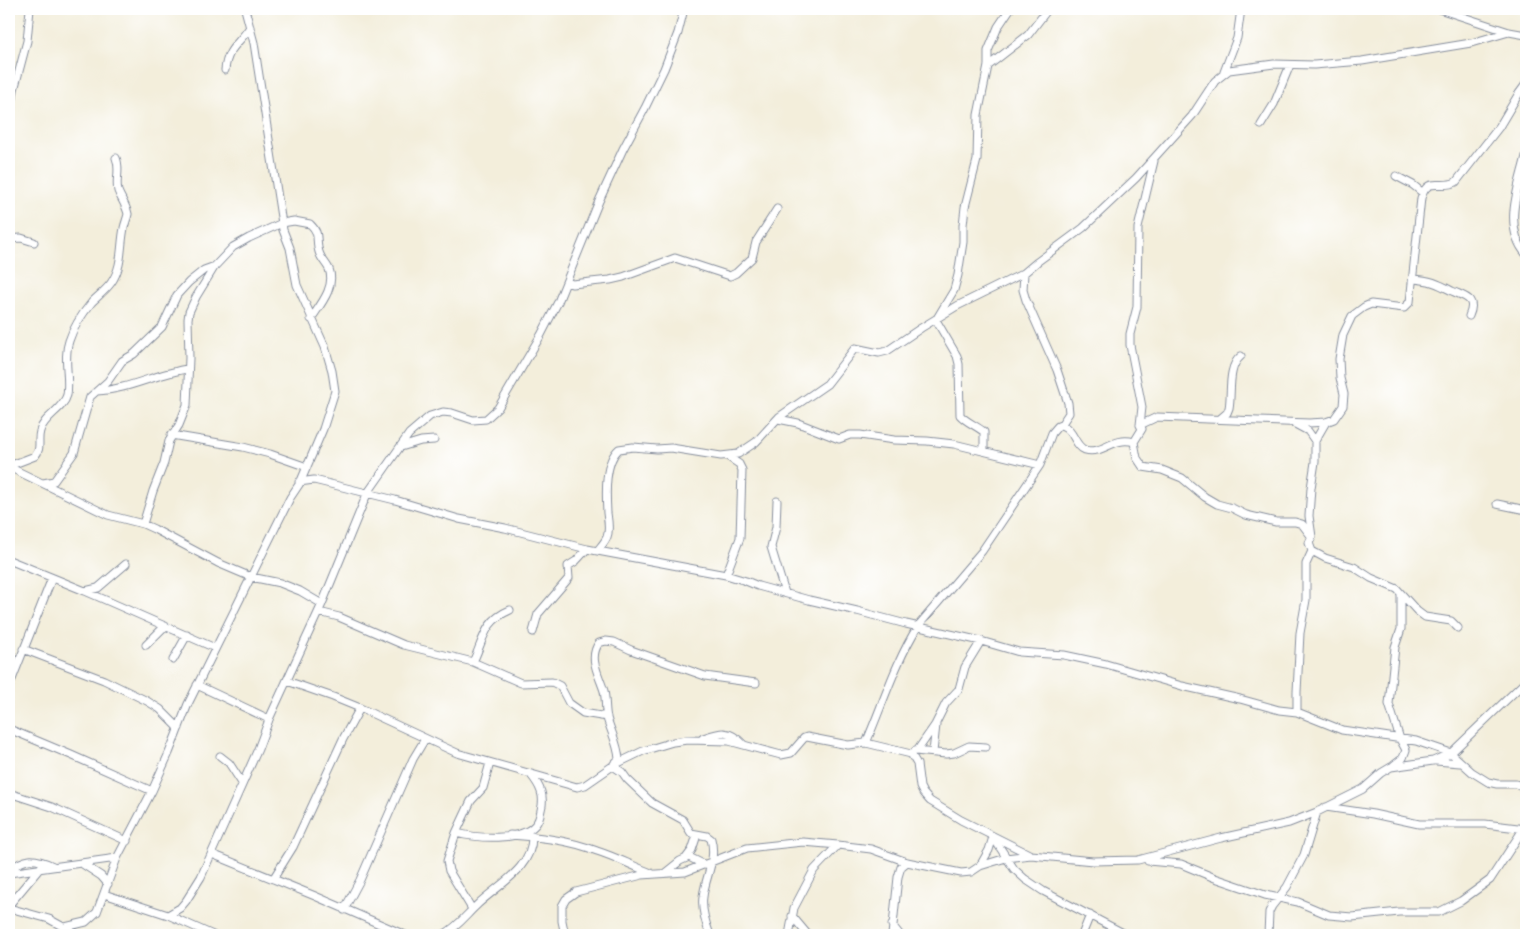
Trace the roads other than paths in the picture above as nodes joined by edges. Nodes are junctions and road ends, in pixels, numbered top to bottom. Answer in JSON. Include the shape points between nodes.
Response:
{"nodes":[{"id":1,"x":30,"y":9,"type":"edge"},
{"id":2,"x":245,"y":9,"type":"edge"},
{"id":3,"x":684,"y":9,"type":"edge"},
{"id":4,"x":1010,"y":9,"type":"edge"},
{"id":5,"x":1048,"y":9,"type":"edge"},
{"id":6,"x":1241,"y":9,"type":"edge"},
{"id":7,"x":1439,"y":9,"type":"edge"},
{"id":8,"x":250,"y":27,"type":"junction"},
{"id":9,"x":1526,"y":30,"type":"edge"},
{"id":10,"x":1513,"y":33,"type":"junction"},
{"id":11,"x":1526,"y":35,"type":"edge"},
{"id":12,"x":1290,"y":64,"type":"junction"},
{"id":13,"x":988,"y":66,"type":"junction"},
{"id":14,"x":225,"y":70,"type":"dead end"},
{"id":15,"x":1224,"y":72,"type":"junction"},
{"id":16,"x":1526,"y":84,"type":"edge"},
{"id":17,"x":1261,"y":125,"type":"dead end"},
{"id":18,"x":9,"y":126,"type":"edge"},
{"id":19,"x":1526,"y":156,"type":"edge"},
{"id":20,"x":116,"y":158,"type":"dead end"},
{"id":21,"x":1154,"y":159,"type":"junction"},
{"id":22,"x":1396,"y":176,"type":"dead end"},
{"id":23,"x":1423,"y":193,"type":"junction"},
{"id":24,"x":777,"y":209,"type":"dead end"},
{"id":25,"x":282,"y":223,"type":"junction"},
{"id":26,"x":9,"y":239,"type":"edge"},
{"id":27,"x":34,"y":242,"type":"dead end"},
{"id":28,"x":1526,"y":254,"type":"edge"},
{"id":29,"x":215,"y":266,"type":"junction"},
{"id":30,"x":1024,"y":273,"type":"junction"},
{"id":31,"x":1413,"y":280,"type":"junction"},
{"id":32,"x":567,"y":282,"type":"junction"},
{"id":33,"x":1469,"y":316,"type":"dead end"},
{"id":34,"x":311,"y":319,"type":"junction"},
{"id":35,"x":936,"y":320,"type":"junction"},
{"id":36,"x":1241,"y":356,"type":"dead end"},
{"id":37,"x":188,"y":369,"type":"junction"},
{"id":38,"x":97,"y":391,"type":"junction"},
{"id":39,"x":1142,"y":407,"type":"junction"},
{"id":40,"x":1157,"y":417,"type":"junction"},
{"id":41,"x":778,"y":419,"type":"junction"},
{"id":42,"x":1220,"y":419,"type":"junction"},
{"id":43,"x":1292,"y":422,"type":"junction"},
{"id":44,"x":1326,"y":422,"type":"junction"},
{"id":45,"x":1061,"y":425,"type":"junction"},
{"id":46,"x":1140,"y":425,"type":"junction"},
{"id":47,"x":171,"y":435,"type":"junction"},
{"id":48,"x":434,"y":440,"type":"dead end"},
{"id":49,"x":1315,"y":441,"type":"junction"},
{"id":50,"x":1134,"y":442,"type":"junction"},
{"id":51,"x":400,"y":447,"type":"junction"},
{"id":52,"x":984,"y":451,"type":"junction"},
{"id":53,"x":727,"y":456,"type":"junction"},
{"id":54,"x":1040,"y":465,"type":"junction"},
{"id":55,"x":9,"y":467,"type":"edge"},
{"id":56,"x":307,"y":467,"type":"junction"},
{"id":57,"x":42,"y":482,"type":"junction"},
{"id":58,"x":299,"y":482,"type":"junction"},
{"id":59,"x":367,"y":494,"type":"junction"},
{"id":60,"x":777,"y":501,"type":"dead end"},
{"id":61,"x":1497,"y":504,"type":"dead end"},
{"id":62,"x":1526,"y":510,"type":"edge"},
{"id":63,"x":143,"y":524,"type":"junction"},
{"id":64,"x":1312,"y":537,"type":"junction"},
{"id":65,"x":588,"y":549,"type":"junction"},
{"id":66,"x":598,"y":550,"type":"junction"},
{"id":67,"x":1312,"y":551,"type":"junction"},
{"id":68,"x":9,"y":560,"type":"edge"},
{"id":69,"x":126,"y":564,"type":"dead end"},
{"id":70,"x":726,"y":575,"type":"junction"},
{"id":71,"x":251,"y":577,"type":"junction"},
{"id":72,"x":52,"y":578,"type":"junction"},
{"id":73,"x":85,"y":591,"type":"junction"},
{"id":74,"x":786,"y":593,"type":"junction"},
{"id":75,"x":1401,"y":594,"type":"junction"},
{"id":76,"x":322,"y":604,"type":"junction"},
{"id":77,"x":510,"y":610,"type":"dead end"},
{"id":78,"x":319,"y":612,"type":"junction"},
{"id":79,"x":906,"y":624,"type":"junction"},
{"id":80,"x":165,"y":626,"type":"junction"},
{"id":81,"x":918,"y":626,"type":"junction"},
{"id":82,"x":1458,"y":628,"type":"dead end"},
{"id":83,"x":533,"y":632,"type":"dead end"},
{"id":84,"x":186,"y":635,"type":"junction"},
{"id":85,"x":909,"y":640,"type":"junction"},
{"id":86,"x":981,"y":641,"type":"junction"},
{"id":87,"x":146,"y":645,"type":"dead end"},
{"id":88,"x":215,"y":648,"type":"junction"},
{"id":89,"x":23,"y":649,"type":"junction"},
{"id":90,"x":173,"y":660,"type":"dead end"},
{"id":91,"x":473,"y":662,"type":"junction"},
{"id":92,"x":287,"y":681,"type":"junction"},
{"id":93,"x":1526,"y":681,"type":"edge"},
{"id":94,"x":756,"y":683,"type":"dead end"},
{"id":95,"x":198,"y":685,"type":"junction"},
{"id":96,"x":9,"y":687,"type":"edge"},
{"id":97,"x":360,"y":708,"type":"junction"},
{"id":98,"x":1298,"y":712,"type":"junction"},
{"id":99,"x":607,"y":717,"type":"junction"},
{"id":100,"x":269,"y":719,"type":"junction"},
{"id":101,"x":937,"y":720,"type":"junction"},
{"id":102,"x":179,"y":728,"type":"junction"},
{"id":103,"x":9,"y":729,"type":"edge"},
{"id":104,"x":426,"y":739,"type":"junction"},
{"id":105,"x":1400,"y":740,"type":"junction"},
{"id":106,"x":866,"y":744,"type":"junction"},
{"id":107,"x":986,"y":747,"type":"dead end"},
{"id":108,"x":902,"y":751,"type":"junction"},
{"id":109,"x":917,"y":751,"type":"junction"},
{"id":110,"x":933,"y":752,"type":"junction"},
{"id":111,"x":1451,"y":753,"type":"junction"},
{"id":112,"x":220,"y":756,"type":"dead end"},
{"id":113,"x":1433,"y":761,"type":"junction"},
{"id":114,"x":490,"y":763,"type":"junction"},
{"id":115,"x":1460,"y":763,"type":"junction"},
{"id":116,"x":613,"y":765,"type":"junction"},
{"id":117,"x":1391,"y":767,"type":"junction"},
{"id":118,"x":531,"y":774,"type":"junction"},
{"id":119,"x":242,"y":783,"type":"junction"},
{"id":120,"x":1526,"y":790,"type":"edge"},
{"id":121,"x":152,"y":791,"type":"junction"},
{"id":122,"x":9,"y":793,"type":"edge"},
{"id":123,"x":1326,"y":807,"type":"junction"},
{"id":124,"x":1317,"y":812,"type":"junction"},
{"id":125,"x":1525,"y":827,"type":"edge"},
{"id":126,"x":456,"y":833,"type":"junction"},
{"id":127,"x":697,"y":835,"type":"junction"},
{"id":128,"x":992,"y":835,"type":"junction"},
{"id":129,"x":510,"y":836,"type":"junction"},
{"id":130,"x":532,"y":836,"type":"junction"},
{"id":131,"x":127,"y":841,"type":"junction"},
{"id":132,"x":838,"y":845,"type":"junction"},
{"id":133,"x":212,"y":854,"type":"junction"},
{"id":134,"x":1031,"y":855,"type":"junction"},
{"id":135,"x":894,"y":856,"type":"junction"},
{"id":136,"x":117,"y":858,"type":"junction"},
{"id":137,"x":686,"y":858,"type":"junction"},
{"id":138,"x":1006,"y":858,"type":"junction"},
{"id":139,"x":713,"y":860,"type":"junction"},
{"id":140,"x":1138,"y":860,"type":"junction"},
{"id":141,"x":907,"y":862,"type":"junction"},
{"id":142,"x":81,"y":863,"type":"junction"},
{"id":143,"x":705,"y":865,"type":"junction"},
{"id":144,"x":53,"y":866,"type":"junction"},
{"id":145,"x":980,"y":866,"type":"junction"},
{"id":146,"x":40,"y":868,"type":"junction"},
{"id":147,"x":899,"y":871,"type":"junction"},
{"id":148,"x":9,"y":872,"type":"edge"},
{"id":149,"x":654,"y":874,"type":"junction"},
{"id":150,"x":664,"y":874,"type":"junction"},
{"id":151,"x":273,"y":879,"type":"junction"},
{"id":152,"x":108,"y":884,"type":"junction"},
{"id":153,"x":104,"y":894,"type":"junction"},
{"id":154,"x":1265,"y":895,"type":"junction"},
{"id":155,"x":1278,"y":897,"type":"junction"},
{"id":156,"x":9,"y":907,"type":"edge"},
{"id":157,"x":1271,"y":908,"type":"junction"},
{"id":158,"x":472,"y":909,"type":"junction"},
{"id":159,"x":344,"y":910,"type":"junction"},
{"id":160,"x":168,"y":915,"type":"junction"},
{"id":161,"x":1090,"y":915,"type":"junction"},
{"id":162,"x":792,"y":916,"type":"junction"},
{"id":163,"x":892,"y":924,"type":"junction"},
{"id":164,"x":69,"y":931,"type":"edge"},
{"id":165,"x":78,"y":935,"type":"edge"},
{"id":166,"x":213,"y":935,"type":"edge"},
{"id":167,"x":405,"y":935,"type":"edge"},
{"id":168,"x":443,"y":935,"type":"edge"},
{"id":169,"x":565,"y":935,"type":"edge"},
{"id":170,"x":710,"y":935,"type":"edge"},
{"id":171,"x":789,"y":935,"type":"edge"},
{"id":172,"x":808,"y":935,"type":"edge"},
{"id":173,"x":892,"y":935,"type":"edge"},
{"id":174,"x":900,"y":935,"type":"edge"},
{"id":175,"x":1082,"y":935,"type":"edge"},
{"id":176,"x":1127,"y":935,"type":"edge"},
{"id":177,"x":1268,"y":935,"type":"edge"}],
"edges":[{"from":1,"to":18,"type":"street","via":[[27,41],[14,90]]},
{"from":2,"to":8,"type":"street"},
{"from":3,"to":32,"type":"street","via":[[664,69],[598,201]]},
{"from":4,"to":13,"type":"street","via":[[993,38],[988,51]]},
{"from":5,"to":13,"type":"street","via":[[1028,35]]},
{"from":6,"to":15,"type":"street","via":[[1237,38]]},
{"from":7,"to":10,"type":"street"},
{"from":8,"to":14,"type":"street","via":[[230,49]]},
{"from":8,"to":25,"type":"street"},
{"from":9,"to":10,"type":"street"},
{"from":10,"to":11,"type":"street"},
{"from":10,"to":12,"type":"street","via":[[1372,59]]},
{"from":12,"to":15,"type":"street","via":[[1258,65]]},
{"from":12,"to":17,"type":"street","via":[[1274,104]]},
{"from":13,"to":35,"type":"street","via":[[978,115],[977,160],[965,207],[958,275],[954,290]]},
{"from":15,"to":21,"type":"street","via":[[1192,116]]},
{"from":16,"to":23,"type":"street","via":[[1462,176],[1452,184],[1429,185]]},
{"from":19,"to":28,"type":"street","via":[[1513,222],[1518,242]]},
{"from":20,"to":55,"type":"street","via":[[118,191],[128,214],[118,270],[71,336],[67,350],[67,395],[40,431],[38,453]]},
{"from":21,"to":30,"type":"street","via":[[1090,222]]},
{"from":21,"to":39,"type":"street","via":[[1138,228],[1137,307],[1130,334]]},
{"from":22,"to":23,"type":"street"},
{"from":23,"to":31,"type":"street"},
{"from":24,"to":32,"type":"street","via":[[756,242],[752,258],[730,276],[675,258],[610,280]]},
{"from":25,"to":29,"type":"street","via":[[233,247]]},
{"from":25,"to":34,"type":"street","via":[[296,285]]},
{"from":25,"to":34,"type":"street","via":[[310,224],[318,234],[318,249],[329,269],[328,291]]},
{"from":26,"to":27,"type":"street"},
{"from":29,"to":37,"type":"street","via":[[189,312]]},
{"from":29,"to":38,"type":"street","via":[[204,270],[177,295],[162,327],[122,361]]},
{"from":30,"to":35,"type":"street"},
{"from":30,"to":45,"type":"street","via":[[1026,300],[1068,403],[1069,413]]},
{"from":31,"to":33,"type":"street","via":[[1436,282],[1465,296],[1472,306]]},
{"from":31,"to":44,"type":"street","via":[[1407,306],[1372,304],[1357,311],[1348,323],[1339,358],[1343,406],[1336,417]]},
{"from":32,"to":51,"type":"street","via":[[541,335],[491,415],[479,420],[437,413],[409,434]]},
{"from":34,"to":56,"type":"street","via":[[325,347],[335,391]]},
{"from":35,"to":41,"type":"street","via":[[887,351],[878,353],[855,348],[827,384]]},
{"from":35,"to":52,"type":"street","via":[[957,356],[960,415],[984,432]]},
{"from":36,"to":42,"type":"street","via":[[1235,363],[1232,376],[1229,408]]},
{"from":37,"to":38,"type":"street"},
{"from":37,"to":47,"type":"street","via":[[185,411]]},
{"from":38,"to":57,"type":"street","via":[[88,401],[72,458],[54,481]]},
{"from":39,"to":40,"type":"street"},
{"from":39,"to":46,"type":"street"},
{"from":40,"to":42,"type":"street"},
{"from":40,"to":46,"type":"street"},
{"from":41,"to":52,"type":"street","via":[[840,439],[860,434]]},
{"from":41,"to":53,"type":"street","via":[[750,446],[738,454]]},
{"from":42,"to":43,"type":"street"},
{"from":43,"to":44,"type":"street"},
{"from":43,"to":49,"type":"street","via":[[1308,431]]},
{"from":44,"to":49,"type":"street"},
{"from":45,"to":50,"type":"street","via":[[1069,429],[1082,448],[1088,451],[1117,441]]},
{"from":45,"to":54,"type":"street","via":[[1052,433]]},
{"from":46,"to":50,"type":"street","via":[[1142,429]]},
{"from":47,"to":56,"type":"street","via":[[243,447]]},
{"from":47,"to":63,"type":"street"},
{"from":48,"to":51,"type":"street"},
{"from":49,"to":64,"type":"street","via":[[1309,516]]},
{"from":50,"to":64,"type":"street","via":[[1137,458],[1143,466],[1182,478],[1217,504],[1246,515],[1302,524]]},
{"from":51,"to":59,"type":"street"},
{"from":52,"to":54,"type":"street"},
{"from":53,"to":66,"type":"street","via":[[671,448],[619,449],[608,468],[607,537]]},
{"from":53,"to":70,"type":"street","via":[[742,470],[740,538]]},
{"from":54,"to":81,"type":"street","via":[[982,551]]},
{"from":55,"to":57,"type":"street"},
{"from":56,"to":58,"type":"street"},
{"from":57,"to":63,"type":"street","via":[[108,515]]},
{"from":58,"to":59,"type":"street","via":[[314,480]]},
{"from":58,"to":71,"type":"street"},
{"from":59,"to":65,"type":"street"},
{"from":59,"to":76,"type":"street"},
{"from":60,"to":74,"type":"street","via":[[771,547]]},
{"from":61,"to":62,"type":"street"},
{"from":63,"to":71,"type":"street"},
{"from":64,"to":67,"type":"street","via":[[1309,544]]},
{"from":65,"to":66,"type":"street"},
{"from":65,"to":83,"type":"street","via":[[568,566],[569,578],[538,614]]},
{"from":66,"to":70,"type":"street"},
{"from":67,"to":75,"type":"street","via":[[1354,567]]},
{"from":67,"to":98,"type":"street","via":[[1306,564],[1306,600],[1300,633]]},
{"from":68,"to":72,"type":"street"},
{"from":69,"to":73,"type":"street","via":[[98,588]]},
{"from":70,"to":74,"type":"street"},
{"from":71,"to":76,"type":"street","via":[[280,583]]},
{"from":71,"to":88,"type":"street"},
{"from":72,"to":73,"type":"street"},
{"from":72,"to":89,"type":"street"},
{"from":73,"to":80,"type":"street"},
{"from":74,"to":79,"type":"street"},
{"from":75,"to":82,"type":"street","via":[[1425,617],[1450,621]]},
{"from":75,"to":105,"type":"street","via":[[1402,629],[1395,647],[1389,704]]},
{"from":76,"to":78,"type":"street"},
{"from":77,"to":91,"type":"street","via":[[487,628]]},
{"from":78,"to":91,"type":"street","via":[[339,617],[404,645]]},
{"from":78,"to":92,"type":"street"},
{"from":79,"to":81,"type":"street"},
{"from":79,"to":85,"type":"street"},
{"from":80,"to":84,"type":"street"},
{"from":80,"to":87,"type":"street"},
{"from":81,"to":85,"type":"street"},
{"from":81,"to":86,"type":"street"},
{"from":84,"to":88,"type":"street"},
{"from":84,"to":90,"type":"street"},
{"from":85,"to":106,"type":"street"},
{"from":86,"to":98,"type":"street","via":[[1019,652],[1064,655],[1106,664],[1182,686]]},
{"from":86,"to":101,"type":"street","via":[[965,667],[959,689],[946,702]]},
{"from":88,"to":95,"type":"street"},
{"from":89,"to":96,"type":"street"},
{"from":89,"to":102,"type":"street","via":[[104,680],[147,701]]},
{"from":91,"to":99,"type":"street","via":[[520,683],[552,682],[560,686],[569,702],[583,713]]},
{"from":92,"to":97,"type":"street"},
{"from":92,"to":100,"type":"street"},
{"from":93,"to":111,"type":"street"},
{"from":94,"to":99,"type":"street","via":[[694,673],[606,641],[597,646],[594,659]]},
{"from":95,"to":100,"type":"street"},
{"from":95,"to":102,"type":"street"},
{"from":97,"to":104,"type":"street"},
{"from":97,"to":151,"type":"street","via":[[293,847]]},
{"from":98,"to":105,"type":"street","via":[[1342,730]]},
{"from":99,"to":116,"type":"street","via":[[618,747],[619,759]]},
{"from":100,"to":119,"type":"street"},
{"from":101,"to":109,"type":"street"},
{"from":101,"to":110,"type":"street"},
{"from":102,"to":121,"type":"street"},
{"from":103,"to":121,"type":"street"},
{"from":104,"to":114,"type":"street"},
{"from":104,"to":159,"type":"street","via":[[413,759]]},
{"from":105,"to":111,"type":"street","via":[[1416,741]]},
{"from":105,"to":117,"type":"street","via":[[1405,754]]},
{"from":106,"to":108,"type":"street"},
{"from":106,"to":116,"type":"street","via":[[848,745],[805,738],[791,753],[781,755],[721,740],[673,742],[650,748]]},
{"from":107,"to":110,"type":"street","via":[[969,746],[952,754]]},
{"from":108,"to":109,"type":"street"},
{"from":108,"to":128,"type":"street","via":[[911,754],[915,761],[920,787],[927,797],[938,807]]},
{"from":109,"to":110,"type":"street"},
{"from":111,"to":113,"type":"street"},
{"from":111,"to":115,"type":"street"},
{"from":112,"to":119,"type":"street","via":[[229,763]]},
{"from":113,"to":115,"type":"street"},
{"from":113,"to":117,"type":"street"},
{"from":114,"to":118,"type":"street"},
{"from":114,"to":126,"type":"street","via":[[483,788],[471,801]]},
{"from":115,"to":120,"type":"street","via":[[1488,782],[1516,784]]},
{"from":116,"to":118,"type":"street","via":[[578,787]]},
{"from":116,"to":127,"type":"street","via":[[652,803],[683,820],[691,833]]},
{"from":117,"to":123,"type":"street","via":[[1363,789]]},
{"from":118,"to":129,"type":"street","via":[[542,792],[543,804],[538,822],[528,831]]},
{"from":119,"to":133,"type":"street"},
{"from":121,"to":131,"type":"street"},
{"from":122,"to":131,"type":"street","via":[[52,807]]},
{"from":123,"to":124,"type":"street"},
{"from":123,"to":125,"type":"street","via":[[1419,824]]},
{"from":124,"to":140,"type":"street","via":[[1289,823]]},
{"from":124,"to":155,"type":"street","via":[[1304,855]]},
{"from":125,"to":155,"type":"street","via":[[1490,880],[1439,912],[1352,917],[1323,913]]},
{"from":126,"to":129,"type":"street","via":[[479,838]]},
{"from":126,"to":158,"type":"street","via":[[448,867]]},
{"from":127,"to":137,"type":"street"},
{"from":127,"to":139,"type":"street","via":[[711,839]]},
{"from":128,"to":134,"type":"street"},
{"from":128,"to":138,"type":"street"},
{"from":128,"to":145,"type":"street","via":[[989,850]]},
{"from":129,"to":130,"type":"street"},
{"from":130,"to":149,"type":"street","via":[[572,842]]},
{"from":130,"to":158,"type":"street","via":[[532,848],[526,861]]},
{"from":131,"to":136,"type":"street"},
{"from":132,"to":135,"type":"street","via":[[871,848]]},
{"from":132,"to":139,"type":"street","via":[[803,842],[747,848]]},
{"from":132,"to":162,"type":"street","via":[[814,870]]},
{"from":133,"to":151,"type":"street"},
{"from":133,"to":160,"type":"street","via":[[193,893],[180,908]]},
{"from":134,"to":138,"type":"street"},
{"from":134,"to":140,"type":"street","via":[[1093,862]]},
{"from":135,"to":141,"type":"street"},
{"from":135,"to":147,"type":"street"},
{"from":136,"to":142,"type":"street"},
{"from":136,"to":152,"type":"street"},
{"from":137,"to":143,"type":"street"},
{"from":137,"to":150,"type":"street"},
{"from":138,"to":145,"type":"street"},
{"from":138,"to":161,"type":"street","via":[[1014,869],[1043,891]]},
{"from":139,"to":143,"type":"street"},
{"from":139,"to":170,"type":"street","via":[[702,900]]},
{"from":140,"to":154,"type":"street","via":[[1181,864]]},
{"from":141,"to":145,"type":"street","via":[[961,873],[974,871]]},
{"from":141,"to":147,"type":"street"},
{"from":142,"to":144,"type":"street"},
{"from":142,"to":152,"type":"street"},
{"from":143,"to":150,"type":"street","via":[[685,872]]},
{"from":144,"to":146,"type":"street"},
{"from":144,"to":148,"type":"street","via":[[38,860],[23,861]]},
{"from":146,"to":148,"type":"street"},
{"from":146,"to":156,"type":"street"},
{"from":147,"to":163,"type":"street"},
{"from":149,"to":150,"type":"street"},
{"from":149,"to":169,"type":"street","via":[[573,894],[562,906]]},
{"from":151,"to":159,"type":"street"},
{"from":152,"to":153,"type":"street"},
{"from":153,"to":160,"type":"street"},
{"from":153,"to":164,"type":"street","via":[[92,918]]},
{"from":154,"to":155,"type":"street"},
{"from":154,"to":157,"type":"street"},
{"from":155,"to":157,"type":"street"},
{"from":156,"to":164,"type":"street","via":[[49,919]]},
{"from":157,"to":177,"type":"street"},
{"from":158,"to":168,"type":"street"},
{"from":159,"to":167,"type":"street"},
{"from":160,"to":166,"type":"street"},
{"from":161,"to":175,"type":"street"},
{"from":161,"to":176,"type":"street"},
{"from":162,"to":171,"type":"street"},
{"from":162,"to":172,"type":"street"},
{"from":163,"to":173,"type":"street"},
{"from":163,"to":174,"type":"street"},
{"from":164,"to":165,"type":"street"}]}
